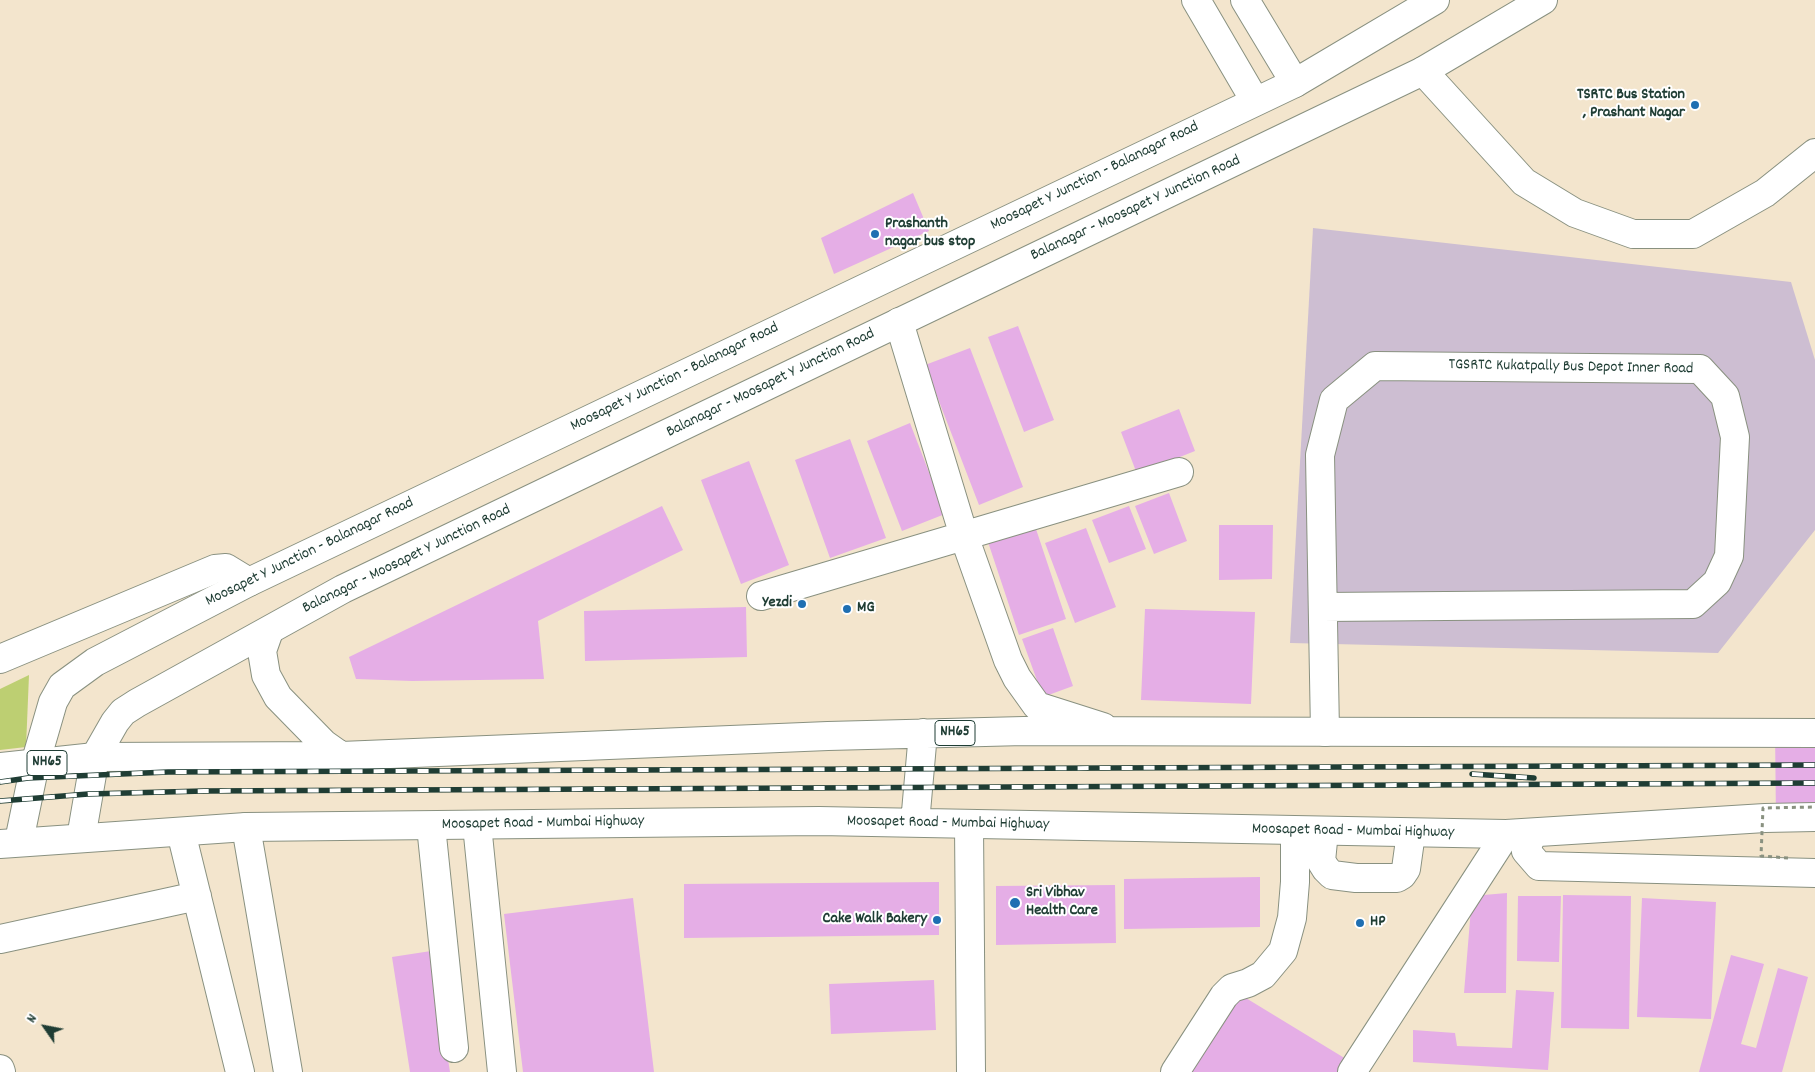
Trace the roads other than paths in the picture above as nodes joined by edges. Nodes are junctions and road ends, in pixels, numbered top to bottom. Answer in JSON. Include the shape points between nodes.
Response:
{"nodes":[{"id":1,"x":1196,"y":0,"type":"edge"},
{"id":2,"x":1245,"y":0,"type":"edge"},
{"id":3,"x":1435,"y":0,"type":"edge"},
{"id":4,"x":1543,"y":0,"type":"edge"},
{"id":5,"x":1423,"y":71,"type":"junction"},
{"id":6,"x":1295,"y":83,"type":"junction"},
{"id":7,"x":1255,"y":101,"type":"junction"},
{"id":8,"x":1815,"y":153,"type":"edge"},
{"id":9,"x":899,"y":322,"type":"junction"},
{"id":10,"x":1179,"y":472,"type":"dead end"},
{"id":11,"x":964,"y":536,"type":"junction"},
{"id":12,"x":249,"y":582,"type":"junction"},
{"id":13,"x":761,"y":596,"type":"dead end"},
{"id":14,"x":1323,"y":607,"type":"junction"},
{"id":15,"x":269,"y":631,"type":"junction"},
{"id":16,"x":0,"y":659,"type":"edge"},
{"id":17,"x":1117,"y":731,"type":"junction"},
{"id":18,"x":1325,"y":732,"type":"junction"},
{"id":19,"x":922,"y":733,"type":"junction"},
{"id":20,"x":1815,"y":733,"type":"edge"},
{"id":21,"x":341,"y":756,"type":"junction"},
{"id":22,"x":95,"y":757,"type":"junction"},
{"id":23,"x":34,"y":764,"type":"junction"},
{"id":24,"x":0,"y":767,"type":"edge"},
{"id":25,"x":1815,"y":817,"type":"edge"},
{"id":26,"x":915,"y":823,"type":"junction"},
{"id":27,"x":477,"y":825,"type":"junction"},
{"id":28,"x":969,"y":825,"type":"junction"},
{"id":29,"x":431,"y":826,"type":"junction"},
{"id":30,"x":246,"y":827,"type":"junction"},
{"id":31,"x":1295,"y":830,"type":"junction"},
{"id":32,"x":1324,"y":831,"type":"junction"},
{"id":33,"x":181,"y":832,"type":"junction"},
{"id":34,"x":1411,"y":833,"type":"junction"},
{"id":35,"x":1519,"y":833,"type":"junction"},
{"id":36,"x":81,"y":838,"type":"junction"},
{"id":37,"x":10,"y":843,"type":"edge"},
{"id":38,"x":1815,"y":873,"type":"edge"},
{"id":39,"x":197,"y":896,"type":"junction"},
{"id":40,"x":0,"y":939,"type":"edge"},
{"id":41,"x":454,"y":1048,"type":"dead end"},
{"id":42,"x":240,"y":1072,"type":"edge"},
{"id":43,"x":288,"y":1072,"type":"edge"},
{"id":44,"x":502,"y":1072,"type":"edge"},
{"id":45,"x":971,"y":1072,"type":"edge"},
{"id":46,"x":1175,"y":1072,"type":"edge"},
{"id":47,"x":1352,"y":1072,"type":"edge"}],
"edges":[{"from":1,"to":7,"type":"main road"},
{"from":2,"to":6,"type":"main road"},
{"from":3,"to":6,"type":"main road","name":"Moosapet Y Junction - Balanagar Road"},
{"from":4,"to":5,"type":"main road","name":"Balanagar - Moosapet Y Junction Road"},
{"from":5,"to":8,"type":"main road","via":[[1524,182],[1575,213],[1633,234],[1693,234],[1765,193]]},
{"from":5,"to":9,"type":"main road","name":"Balanagar - Moosapet Y Junction Road"},
{"from":6,"to":7,"type":"main road","name":"Moosapet Y Junction - Balanagar Road"},
{"from":7,"to":12,"type":"main road","name":"Moosapet Y Junction - Balanagar Road"},
{"from":9,"to":11,"type":"main road"},
{"from":9,"to":15,"type":"main road","name":"Balanagar - Moosapet Y Junction Road","via":[[343,589]]},
{"from":10,"to":11,"type":"main road"},
{"from":11,"to":13,"type":"main road"},
{"from":11,"to":17,"type":"main road","via":[[1008,660],[1037,706]]},
{"from":12,"to":16,"type":"main road","via":[[226,568],[215,569]]},
{"from":12,"to":23,"type":"main road","name":"Moosapet Y Junction - Balanagar Road","via":[[78,672],[62,686],[52,702]]},
{"from":14,"to":14,"type":"main road","name":"TGSRTC Kukatpally Bus Depot Inner Road","via":[[1320,454],[1334,400],[1375,366],[1700,368],[1726,396],[1735,437],[1729,556],[1716,582],[1693,604]]},
{"from":14,"to":18,"type":"main road","name":"TGSRTC Kukatpally Bus Depot Inner Road"},
{"from":15,"to":21,"type":"main road","via":[[262,650],[266,674],[278,697],[324,744]]},
{"from":15,"to":22,"type":"main road","name":"Balanagar - Moosapet Y Junction Road","via":[[123,712]]},
{"from":17,"to":18,"type":"main road","number":"NH65"},
{"from":17,"to":19,"type":"main road","number":"NH65"},
{"from":18,"to":20,"type":"main road","number":"NH65"},
{"from":19,"to":21,"type":"main road","number":"NH65"},
{"from":19,"to":26,"type":"main road"},
{"from":21,"to":22,"type":"main road","number":"NH65"},
{"from":22,"to":23,"type":"main road","number":"NH65"},
{"from":22,"to":36,"type":"main road","name":"Balanagar - Moosapet Y Junction Road"},
{"from":23,"to":24,"type":"main road","number":"NH65"},
{"from":23,"to":37,"type":"main road","name":"Moosapet Y Junction - Balanagar Road"},
{"from":25,"to":35,"type":"main road","name":"Moosapet Road - Mumbai Highway"},
{"from":26,"to":27,"type":"main road","name":"Moosapet Road - Mumbai Highway"},
{"from":26,"to":28,"type":"main road","name":"Moosapet Road - Mumbai Highway"},
{"from":27,"to":29,"type":"main road","name":"Moosapet Road - Mumbai Highway"},
{"from":27,"to":44,"type":"main road"},
{"from":28,"to":31,"type":"main road","name":"Moosapet Road - Mumbai Highway"},
{"from":28,"to":45,"type":"main road"},
{"from":29,"to":30,"type":"main road","name":"Moosapet Road - Mumbai Highway"},
{"from":29,"to":41,"type":"main road"},
{"from":30,"to":33,"type":"main road","name":"Moosapet Road - Mumbai Highway"},
{"from":30,"to":43,"type":"main road"},
{"from":31,"to":32,"type":"main road","name":"Moosapet Road - Mumbai Highway"},
{"from":31,"to":46,"type":"main road","via":[[1292,918],[1283,951],[1263,975],[1232,988],[1224,996]]},
{"from":32,"to":34,"type":"main road","name":"Moosapet Road - Mumbai Highway"},
{"from":32,"to":34,"type":"main road","via":[[1321,862],[1332,874],[1356,878],[1397,878],[1402,875],[1406,870]]},
{"from":33,"to":36,"type":"main road","name":"Moosapet Road - Mumbai Highway"},
{"from":33,"to":39,"type":"main road"},
{"from":34,"to":35,"type":"main road","name":"Moosapet Road - Mumbai Highway"},
{"from":35,"to":38,"type":"main road","via":[[1526,852],[1539,866]]},
{"from":35,"to":47,"type":"main road"},
{"from":36,"to":37,"type":"main road","name":"Moosapet Road - Mumbai Highway"},
{"from":39,"to":40,"type":"main road"},
{"from":39,"to":42,"type":"main road"}]}
